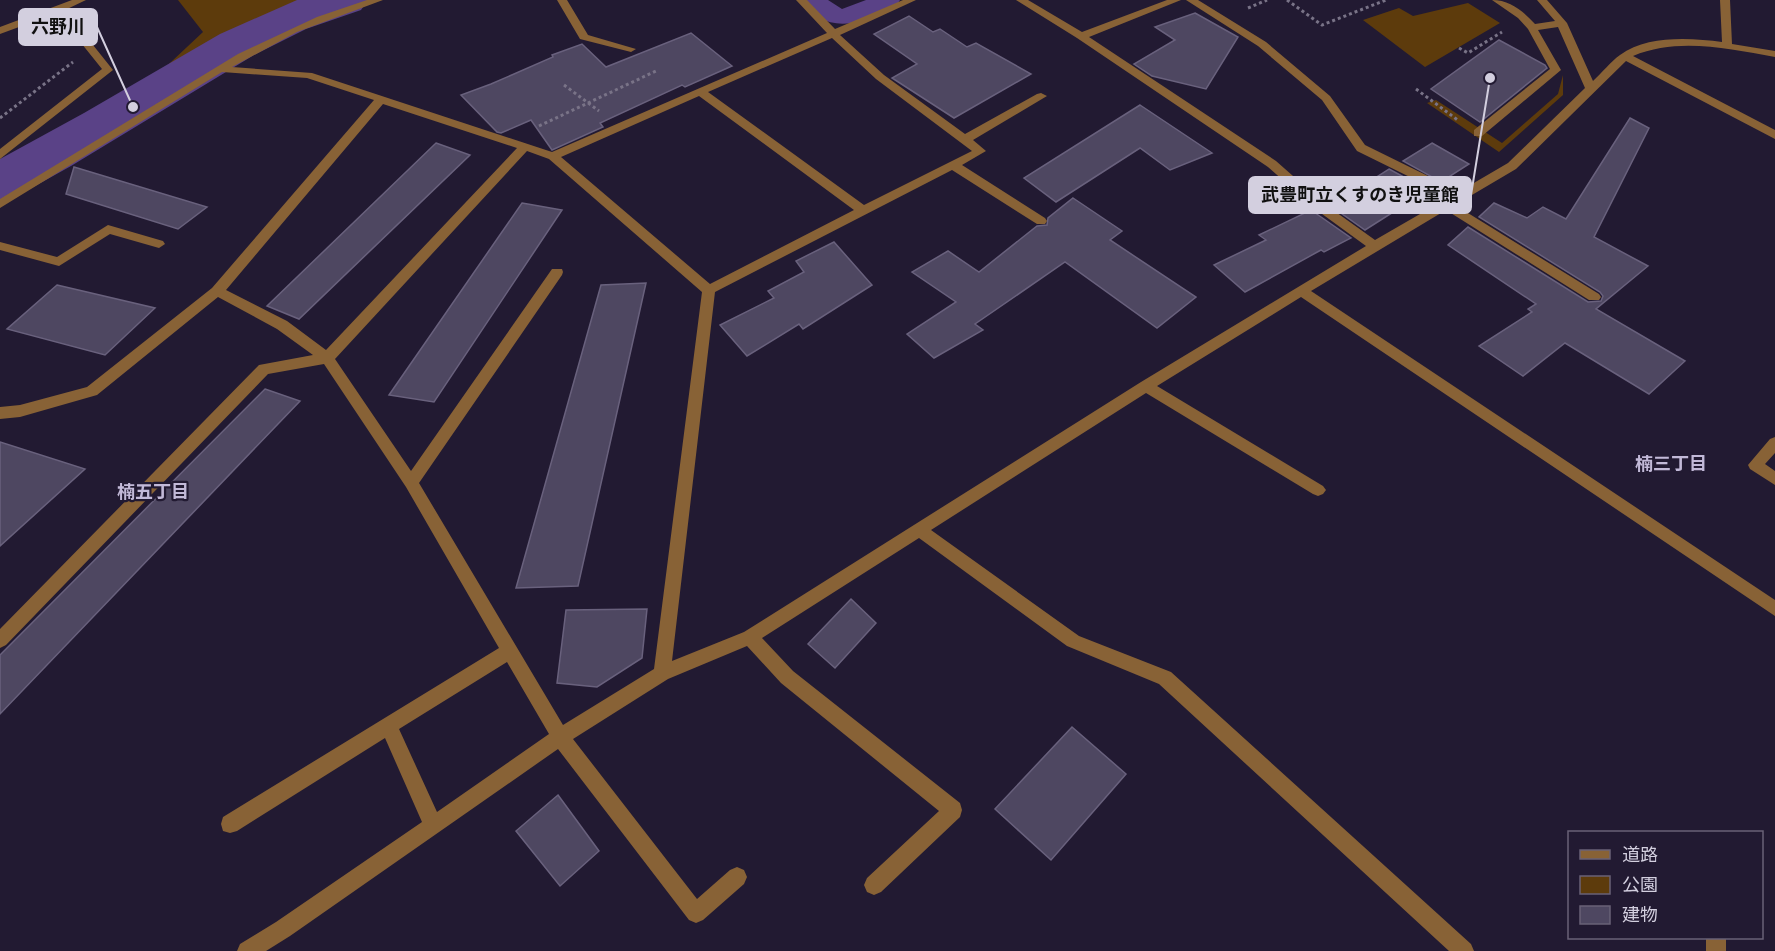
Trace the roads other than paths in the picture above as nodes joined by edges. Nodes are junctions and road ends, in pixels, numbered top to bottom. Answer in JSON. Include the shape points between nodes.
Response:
{"nodes":[{"id":1,"x":81,"y":0,"type":"edge"},
{"id":2,"x":378,"y":0,"type":"edge"},
{"id":3,"x":562,"y":0,"type":"edge"},
{"id":4,"x":801,"y":0,"type":"edge"},
{"id":5,"x":911,"y":0,"type":"edge"},
{"id":6,"x":1021,"y":0,"type":"edge"},
{"id":7,"x":1176,"y":0,"type":"edge"},
{"id":8,"x":1191,"y":0,"type":"edge"},
{"id":9,"x":1497,"y":0,"type":"edge"},
{"id":10,"x":1542,"y":0,"type":"edge"},
{"id":11,"x":1725,"y":0,"type":"edge"},
{"id":12,"x":58,"y":8,"type":"junction"},
{"id":13,"x":1562,"y":23,"type":"junction"},
{"id":14,"x":1532,"y":28,"type":"junction"},
{"id":15,"x":0,"y":31,"type":"edge"},
{"id":16,"x":836,"y":34,"type":"junction"},
{"id":17,"x":1081,"y":36,"type":"junction"},
{"id":18,"x":1728,"y":46,"type":"junction"},
{"id":19,"x":631,"y":49,"type":"dead end"},
{"id":20,"x":1775,"y":54,"type":"edge"},
{"id":21,"x":1624,"y":56,"type":"junction"},
{"id":22,"x":219,"y":69,"type":"junction"},
{"id":23,"x":1591,"y":89,"type":"junction"},
{"id":24,"x":699,"y":91,"type":"junction"},
{"id":25,"x":1041,"y":96,"type":"dead end"},
{"id":26,"x":381,"y":99,"type":"junction"},
{"id":27,"x":1478,"y":133,"type":"road end"},
{"id":28,"x":1775,"y":135,"type":"edge"},
{"id":29,"x":964,"y":140,"type":"junction"},
{"id":30,"x":526,"y":146,"type":"junction"},
{"id":31,"x":0,"y":155,"type":"edge"},
{"id":32,"x":553,"y":156,"type":"junction"},
{"id":33,"x":953,"y":165,"type":"junction"},
{"id":34,"x":1451,"y":202,"type":"junction"},
{"id":35,"x":0,"y":204,"type":"edge"},
{"id":36,"x":865,"y":212,"type":"junction"},
{"id":37,"x":1041,"y":221,"type":"dead end"},
{"id":38,"x":159,"y":244,"type":"dead end"},
{"id":39,"x":0,"y":246,"type":"edge"},
{"id":40,"x":1375,"y":246,"type":"junction"},
{"id":41,"x":557,"y":272,"type":"dead end"},
{"id":42,"x":709,"y":290,"type":"junction"},
{"id":43,"x":217,"y":291,"type":"junction"},
{"id":44,"x":1301,"y":291,"type":"junction"},
{"id":45,"x":1594,"y":297,"type":"dead end"},
{"id":46,"x":327,"y":358,"type":"junction"},
{"id":47,"x":1146,"y":386,"type":"junction"},
{"id":48,"x":0,"y":413,"type":"edge"},
{"id":49,"x":1775,"y":443,"type":"edge"},
{"id":50,"x":1775,"y":479,"type":"edge"},
{"id":51,"x":411,"y":483,"type":"junction"},
{"id":52,"x":1318,"y":490,"type":"dead end"},
{"id":53,"x":919,"y":530,"type":"junction"},
{"id":54,"x":1775,"y":609,"type":"edge"},
{"id":55,"x":750,"y":637,"type":"junction"},
{"id":56,"x":0,"y":640,"type":"edge"},
{"id":57,"x":509,"y":651,"type":"junction"},
{"id":58,"x":663,"y":673,"type":"junction"},
{"id":59,"x":389,"y":726,"type":"junction"},
{"id":60,"x":560,"y":737,"type":"junction"},
{"id":61,"x":230,"y":824,"type":"dead end"},
{"id":62,"x":433,"y":825,"type":"junction"},
{"id":63,"x":737,"y":877,"type":"dead end"},
{"id":64,"x":874,"y":885,"type":"dead end"},
{"id":65,"x":247,"y":951,"type":"edge"},
{"id":66,"x":1464,"y":951,"type":"edge"}],
"edges":[{"from":1,"to":12,"type":"street"},
{"from":2,"to":22,"type":"street","via":[[288,31]]},
{"from":3,"to":19,"type":"street","via":[[584,37]]},
{"from":4,"to":16,"type":"street"},
{"from":5,"to":16,"type":"street"},
{"from":6,"to":17,"type":"street"},
{"from":7,"to":17,"type":"street"},
{"from":8,"to":34,"type":"street","via":[[1262,45],[1326,98],[1361,148],[1426,180]]},
{"from":9,"to":14,"type":"street","via":[[1522,16]]},
{"from":10,"to":13,"type":"street"},
{"from":11,"to":18,"type":"street"},
{"from":12,"to":15,"type":"street"},
{"from":12,"to":31,"type":"street","via":[[108,70]]},
{"from":13,"to":14,"type":"street"},
{"from":13,"to":23,"type":"street"},
{"from":14,"to":27,"type":"street","via":[[1556,70]]},
{"from":16,"to":24,"type":"street"},
{"from":16,"to":29,"type":"street","via":[[880,77]]},
{"from":17,"to":40,"type":"street","via":[[1272,164],[1322,208]]},
{"from":18,"to":20,"type":"street"},
{"from":18,"to":21,"type":"street","via":[[1677,41],[1641,47]]},
{"from":21,"to":23,"type":"street"},
{"from":21,"to":28,"type":"street"},
{"from":22,"to":26,"type":"street","via":[[308,75]]},
{"from":22,"to":35,"type":"street"},
{"from":23,"to":34,"type":"street","via":[[1512,166]]},
{"from":24,"to":32,"type":"street"},
{"from":24,"to":36,"type":"street"},
{"from":25,"to":29,"type":"street"},
{"from":26,"to":30,"type":"street"},
{"from":26,"to":43,"type":"street"},
{"from":29,"to":33,"type":"street","via":[[980,151]]},
{"from":30,"to":32,"type":"street"},
{"from":30,"to":46,"type":"street"},
{"from":32,"to":42,"type":"street"},
{"from":33,"to":36,"type":"street"},
{"from":33,"to":37,"type":"street"},
{"from":34,"to":40,"type":"street"},
{"from":34,"to":45,"type":"street"},
{"from":36,"to":42,"type":"street"},
{"from":38,"to":39,"type":"street","via":[[108,229],[58,262]]},
{"from":40,"to":44,"type":"street"},
{"from":41,"to":51,"type":"street"},
{"from":42,"to":58,"type":"street"},
{"from":43,"to":46,"type":"street","via":[[282,325]]},
{"from":43,"to":48,"type":"street","via":[[92,392]]},
{"from":44,"to":47,"type":"street"},
{"from":44,"to":54,"type":"street"},
{"from":46,"to":51,"type":"street"},
{"from":46,"to":56,"type":"street","via":[[264,369]]},
{"from":47,"to":52,"type":"street"},
{"from":47,"to":53,"type":"street"},
{"from":49,"to":50,"type":"street","via":[[1755,465]]},
{"from":51,"to":57,"type":"street"},
{"from":53,"to":55,"type":"street"},
{"from":53,"to":66,"type":"street","via":[[1073,641],[1165,678]]},
{"from":55,"to":58,"type":"street"},
{"from":55,"to":64,"type":"street","via":[[787,677],[953,810]]},
{"from":57,"to":59,"type":"street"},
{"from":57,"to":60,"type":"street"},
{"from":58,"to":60,"type":"street"},
{"from":59,"to":61,"type":"street"},
{"from":59,"to":62,"type":"street"},
{"from":60,"to":62,"type":"street"},
{"from":60,"to":63,"type":"street","via":[[696,913]]},
{"from":62,"to":65,"type":"street"}]}
